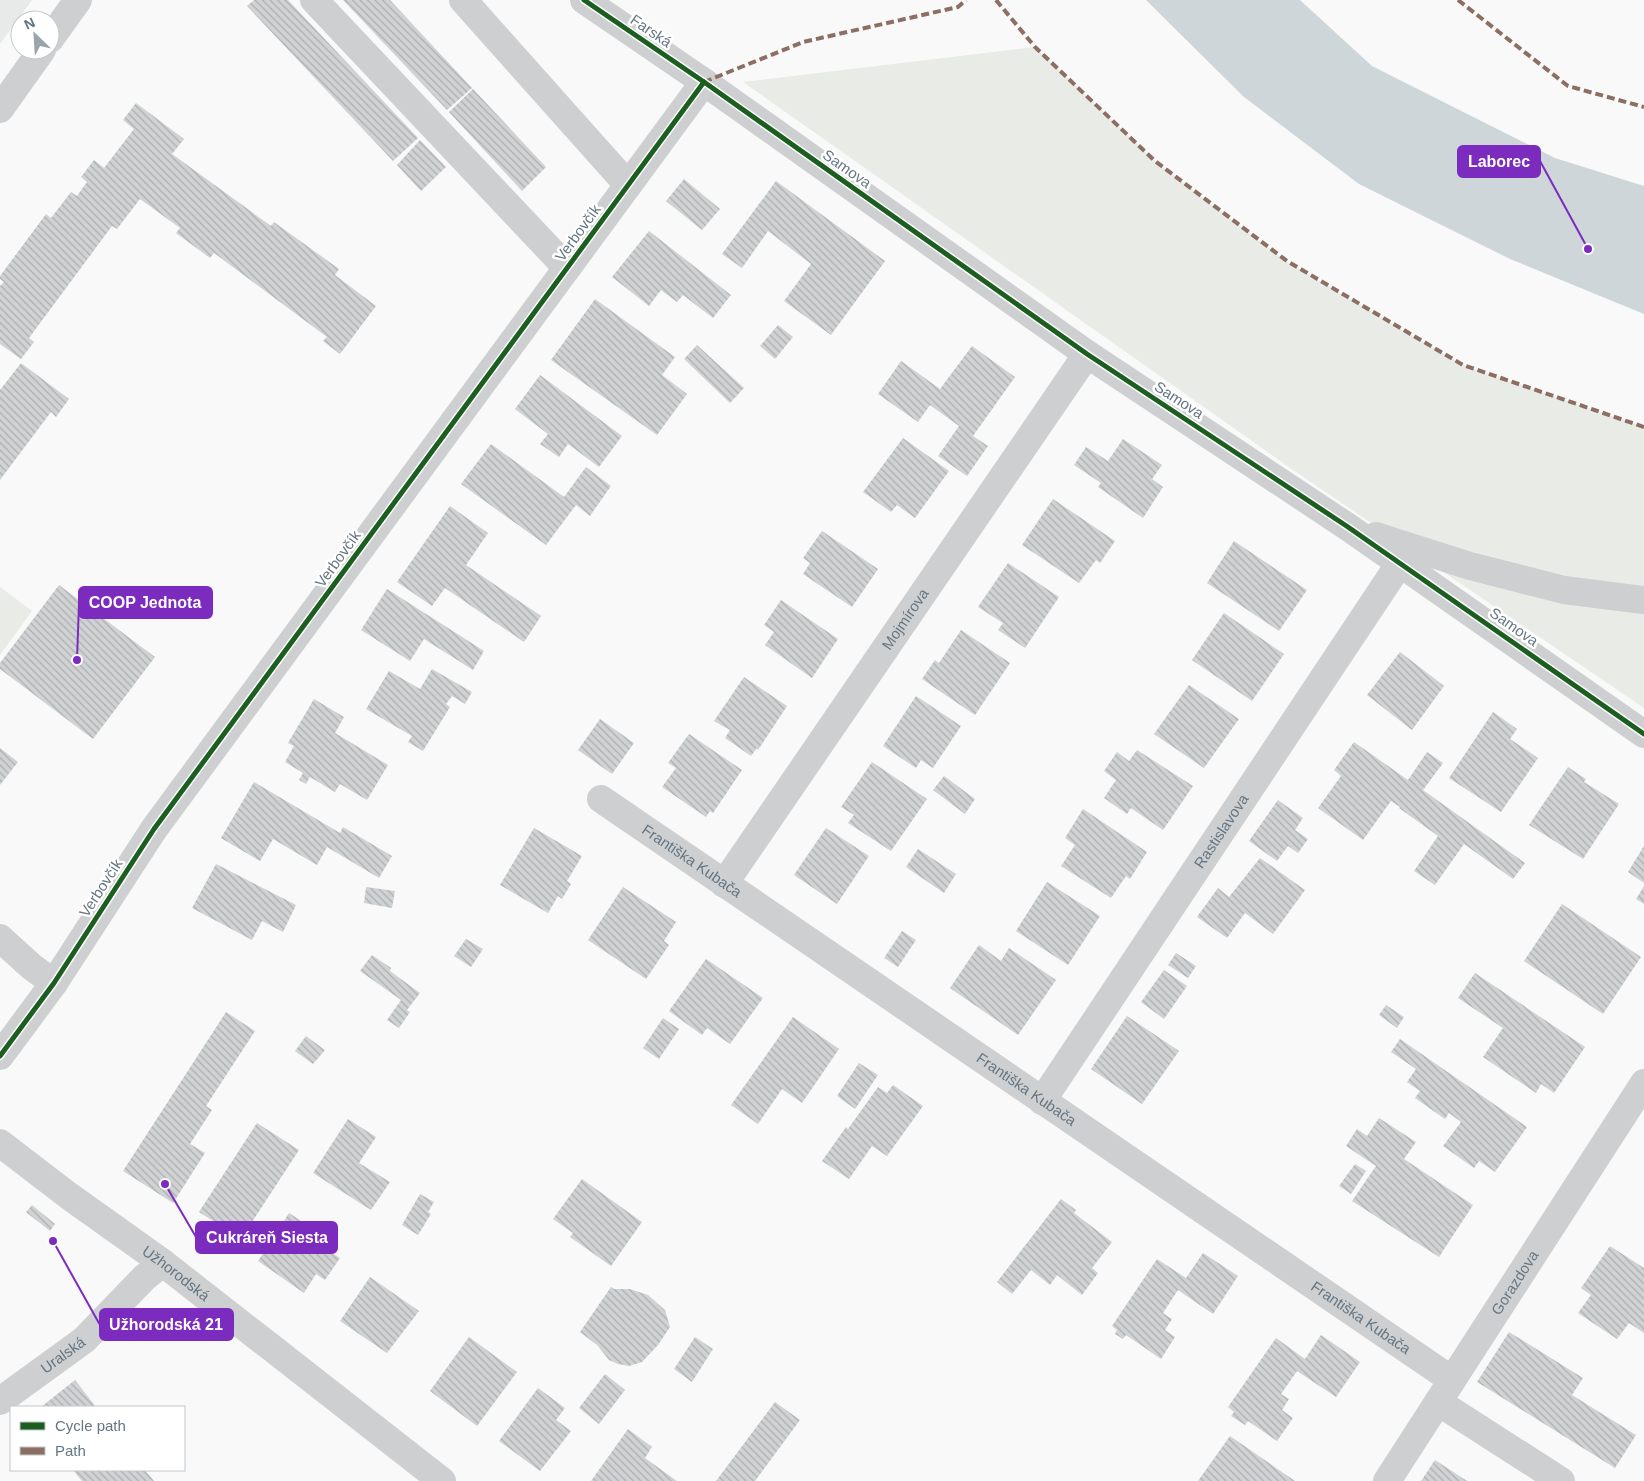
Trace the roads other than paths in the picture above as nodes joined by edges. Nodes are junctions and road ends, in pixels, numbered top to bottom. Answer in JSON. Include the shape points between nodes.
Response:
{"nodes":[{"id":1,"x":78,"y":0,"type":"edge"},
{"id":2,"x":314,"y":0,"type":"edge"},
{"id":3,"x":463,"y":0,"type":"edge"},
{"id":4,"x":584,"y":0,"type":"edge"},
{"id":5,"x":60,"y":25,"type":"edge"},
{"id":6,"x":35,"y":60,"type":"edge"},
{"id":7,"x":704,"y":82,"type":"junction"},
{"id":8,"x":0,"y":109,"type":"edge"},
{"id":9,"x":628,"y":185,"type":"junction"},
{"id":10,"x":567,"y":268,"type":"junction"},
{"id":11,"x":1087,"y":354,"type":"junction"},
{"id":12,"x":1348,"y":527,"type":"junction"},
{"id":13,"x":1400,"y":563,"type":"junction"},
{"id":14,"x":1644,"y":600,"type":"edge"},
{"id":15,"x":1644,"y":734,"type":"edge"},
{"id":16,"x":601,"y":799,"type":"dead end"},
{"id":17,"x":724,"y":884,"type":"junction"},
{"id":18,"x":0,"y":938,"type":"edge"},
{"id":19,"x":54,"y":983,"type":"junction"},
{"id":20,"x":0,"y":1056,"type":"edge"},
{"id":21,"x":1644,"y":1084,"type":"edge"},
{"id":22,"x":1042,"y":1101,"type":"junction"},
{"id":23,"x":0,"y":1143,"type":"edge"},
{"id":24,"x":163,"y":1263,"type":"junction"},
{"id":25,"x":1445,"y":1391,"type":"junction"},
{"id":26,"x":0,"y":1401,"type":"edge"},
{"id":27,"x":442,"y":1481,"type":"edge"},
{"id":28,"x":1387,"y":1481,"type":"edge"},
{"id":29,"x":1561,"y":1481,"type":"edge"}],
"edges":[{"from":1,"to":5,"type":"street"},
{"from":2,"to":10,"type":"street"},
{"from":3,"to":9,"type":"street"},
{"from":4,"to":7,"type":"street","name":"Farská"},
{"from":6,"to":8,"type":"street"},
{"from":7,"to":9,"type":"street","name":"Verbovčík"},
{"from":7,"to":11,"type":"street","name":"Samova"},
{"from":9,"to":10,"type":"street","name":"Verbovčík"},
{"from":10,"to":19,"type":"street","name":"Verbovčík","via":[[154,829]]},
{"from":11,"to":12,"type":"street","name":"Samova"},
{"from":11,"to":17,"type":"street","name":"Mojmírova"},
{"from":12,"to":13,"type":"street","name":"Samova"},
{"from":12,"to":14,"type":"street","via":[[1470,566],[1564,590]]},
{"from":13,"to":15,"type":"street","name":"Samova"},
{"from":13,"to":22,"type":"street","name":"Rastislavova"},
{"from":16,"to":17,"type":"street","name":"Františka Kubača"},
{"from":17,"to":22,"type":"street","name":"Františka Kubača"},
{"from":18,"to":19,"type":"street"},
{"from":19,"to":20,"type":"street","name":"Verbovčík"},
{"from":21,"to":25,"type":"street","name":"Gorazdova"},
{"from":22,"to":25,"type":"street","name":"Františka Kubača"},
{"from":23,"to":24,"type":"street","name":"Užhorodská"},
{"from":24,"to":26,"type":"street","name":"Uralská","via":[[145,1277],[84,1340]]},
{"from":24,"to":27,"type":"street","name":"Užhorodská"},
{"from":25,"to":28,"type":"street","name":"Gorazdova"},
{"from":25,"to":29,"type":"street","name":"Františka Kubača"}]}
